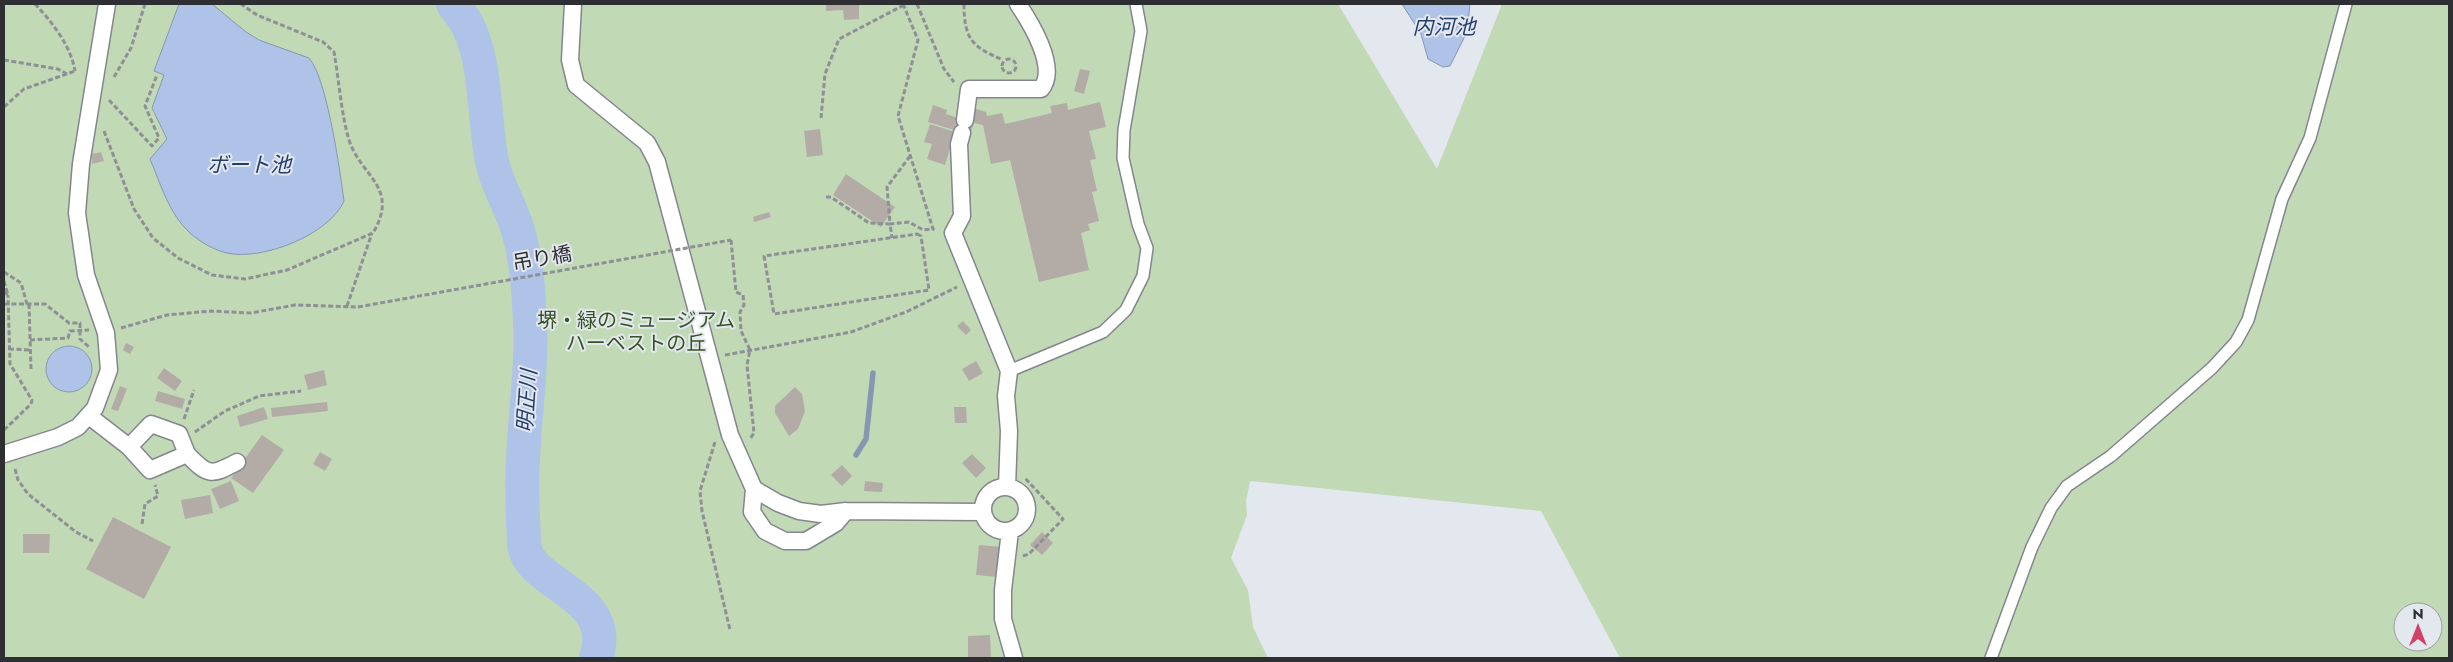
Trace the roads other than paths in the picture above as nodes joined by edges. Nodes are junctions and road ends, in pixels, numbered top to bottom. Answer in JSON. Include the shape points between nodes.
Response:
{"nodes":[{"id":1,"x":107,"y":4,"type":"edge"},
{"id":2,"x":573,"y":4,"type":"edge"},
{"id":3,"x":1018,"y":4,"type":"edge"},
{"id":4,"x":1136,"y":4,"type":"edge"},
{"id":5,"x":2346,"y":4,"type":"edge"},
{"id":6,"x":1009,"y":371,"type":"junction"},
{"id":7,"x":89,"y":416,"type":"junction"},
{"id":8,"x":129,"y":447,"type":"junction"},
{"id":9,"x":7,"y":454,"type":"edge"},
{"id":10,"x":187,"y":454,"type":"junction"},
{"id":11,"x":237,"y":462,"type":"dead end"},
{"id":12,"x":1007,"y":487,"type":"junction"},
{"id":13,"x":754,"y":489,"type":"junction"},
{"id":14,"x":846,"y":512,"type":"junction"},
{"id":15,"x":982,"y":512,"type":"junction"},
{"id":16,"x":1010,"y":531,"type":"junction"},
{"id":17,"x":1014,"y":658,"type":"edge"},
{"id":18,"x":1992,"y":658,"type":"edge"}],
"edges":[{"from":1,"to":7,"type":"street","via":[[81,164],[77,213],[86,275],[106,333],[109,370],[105,386]]},
{"from":2,"to":13,"type":"street","via":[[570,60],[576,85],[647,144],[657,162],[724,413]]},
{"from":3,"to":6,"type":"street","via":[[1040,41],[1046,62],[1044,85],[1041,89],[969,89],[959,144],[962,216],[953,233]]},
{"from":4,"to":6,"type":"lane","via":[[1141,31],[1124,130],[1123,158],[1138,224],[1147,248],[1143,276],[1126,310],[1103,332]]},
{"from":5,"to":18,"type":"lane","via":[[2310,138],[2282,199],[2248,320],[2236,342],[2212,368],[2111,456],[2067,486],[2051,508],[2032,547]]},
{"from":6,"to":12,"type":"street","via":[[1006,396],[1009,431]]},
{"from":7,"to":8,"type":"street"},
{"from":7,"to":9,"type":"street","via":[[78,427],[58,437]]},
{"from":8,"to":10,"type":"street","via":[[150,470]]},
{"from":8,"to":10,"type":"street","via":[[151,424],[180,435]]},
{"from":10,"to":11,"type":"street","via":[[203,471],[216,472]]},
{"from":12,"to":15,"type":"street","via":[[989,494]]},
{"from":12,"to":16,"type":"street","via":[[1021,494],[1027,508],[1023,522]]},
{"from":13,"to":14,"type":"street","via":[[778,503],[799,510],[821,514]]},
{"from":13,"to":14,"type":"street","via":[[752,512],[765,531],[785,541],[806,541],[836,523]]},
{"from":14,"to":15,"type":"street"},
{"from":15,"to":16,"type":"street","via":[[989,526]]},
{"from":16,"to":17,"type":"street","via":[[1003,619]]}]}
